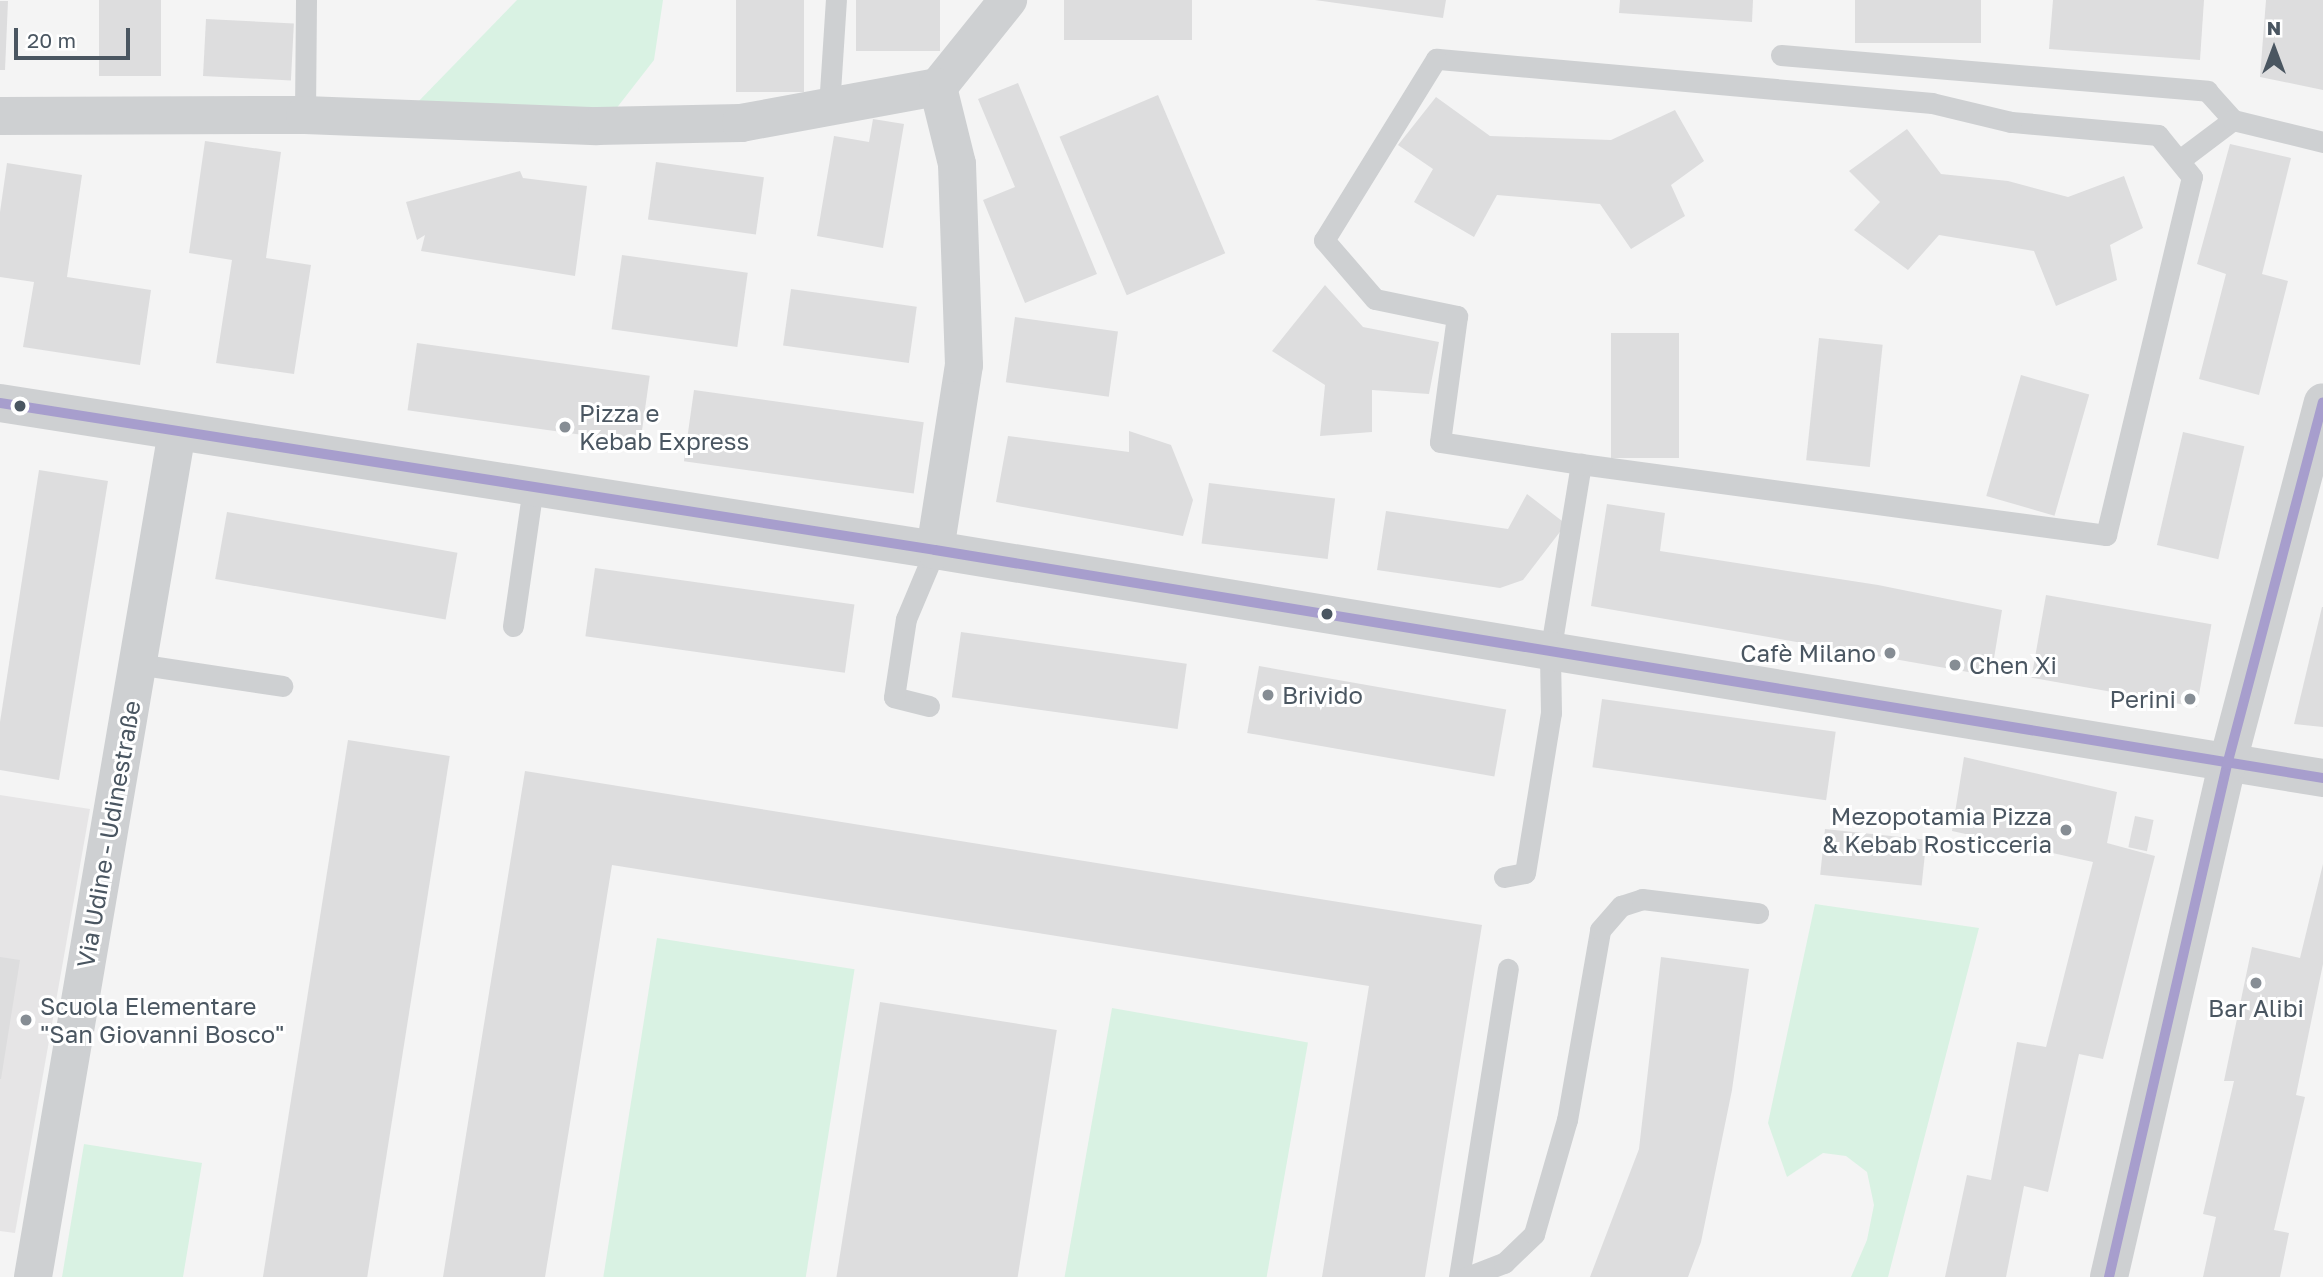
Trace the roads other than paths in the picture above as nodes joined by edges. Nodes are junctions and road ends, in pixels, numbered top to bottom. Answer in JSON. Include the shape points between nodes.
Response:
{"nodes":[{"id":1,"x":306,"y":0,"type":"edge"},
{"id":2,"x":836,"y":0,"type":"edge"},
{"id":3,"x":1008,"y":0,"type":"edge"},
{"id":4,"x":1781,"y":55,"type":"dead end"},
{"id":5,"x":938,"y":87,"type":"junction"},
{"id":6,"x":829,"y":107,"type":"junction"},
{"id":7,"x":305,"y":115,"type":"junction"},
{"id":8,"x":0,"y":116,"type":"edge"},
{"id":9,"x":2233,"y":120,"type":"junction"},
{"id":10,"x":2323,"y":142,"type":"edge"},
{"id":11,"x":2181,"y":159,"type":"junction"},
{"id":12,"x":2323,"y":402,"type":"edge"},
{"id":13,"x":0,"y":403,"type":"edge"},
{"id":14,"x":177,"y":432,"type":"junction"},
{"id":15,"x":1580,"y":464,"type":"junction"},
{"id":16,"x":533,"y":488,"type":"junction"},
{"id":17,"x":934,"y":550,"type":"junction"},
{"id":18,"x":513,"y":626,"type":"dead end"},
{"id":19,"x":1549,"y":653,"type":"junction"},
{"id":20,"x":137,"y":664,"type":"junction"},
{"id":21,"x":282,"y":687,"type":"dead end"},
{"id":22,"x":929,"y":706,"type":"dead end"},
{"id":23,"x":2227,"y":765,"type":"junction"},
{"id":24,"x":2323,"y":778,"type":"edge"},
{"id":25,"x":1514,"y":875,"type":"dead end"},
{"id":26,"x":1759,"y":913,"type":"dead end"},
{"id":27,"x":1508,"y":969,"type":"dead end"},
{"id":28,"x":33,"y":1277,"type":"edge"},
{"id":29,"x":1459,"y":1277,"type":"edge"},
{"id":30,"x":1467,"y":1277,"type":"edge"},
{"id":31,"x":2109,"y":1277,"type":"edge"}],
"edges":[{"from":1,"to":7,"type":"lane"},
{"from":2,"to":6,"type":"lane"},
{"from":3,"to":5,"type":"street"},
{"from":4,"to":9,"type":"lane","via":[[2207,91]]},
{"from":5,"to":6,"type":"street"},
{"from":5,"to":17,"type":"street","via":[[957,164],[964,365]]},
{"from":6,"to":7,"type":"street","via":[[741,123],[597,125]]},
{"from":7,"to":8,"type":"street"},
{"from":9,"to":10,"type":"lane"},
{"from":9,"to":11,"type":"lane"},
{"from":11,"to":15,"type":"lane","via":[[2192,177],[2106,534]]},
{"from":11,"to":15,"type":"lane","via":[[2158,135],[2011,122],[1932,103],[1436,59],[1324,240],[1375,299],[1457,316],[1440,442]]},
{"from":12,"to":23,"type":"street"},
{"from":13,"to":14,"type":"street"},
{"from":14,"to":16,"type":"street"},
{"from":14,"to":20,"type":"street","name":"Via Udine - Udinestraße"},
{"from":15,"to":19,"type":"lane"},
{"from":16,"to":17,"type":"street"},
{"from":16,"to":18,"type":"lane"},
{"from":17,"to":19,"type":"street"},
{"from":17,"to":22,"type":"lane","via":[[906,618],[894,697]]},
{"from":19,"to":23,"type":"street"},
{"from":19,"to":25,"type":"lane","via":[[1551,713]]},
{"from":20,"to":21,"type":"lane"},
{"from":20,"to":28,"type":"street","name":"Via Udine - Udinestraße"},
{"from":23,"to":24,"type":"street"},
{"from":23,"to":31,"type":"street"},
{"from":26,"to":30,"type":"lane","via":[[1642,899],[1621,906],[1600,930],[1567,1120],[1534,1234],[1504,1263]]},
{"from":27,"to":29,"type":"lane"}]}
